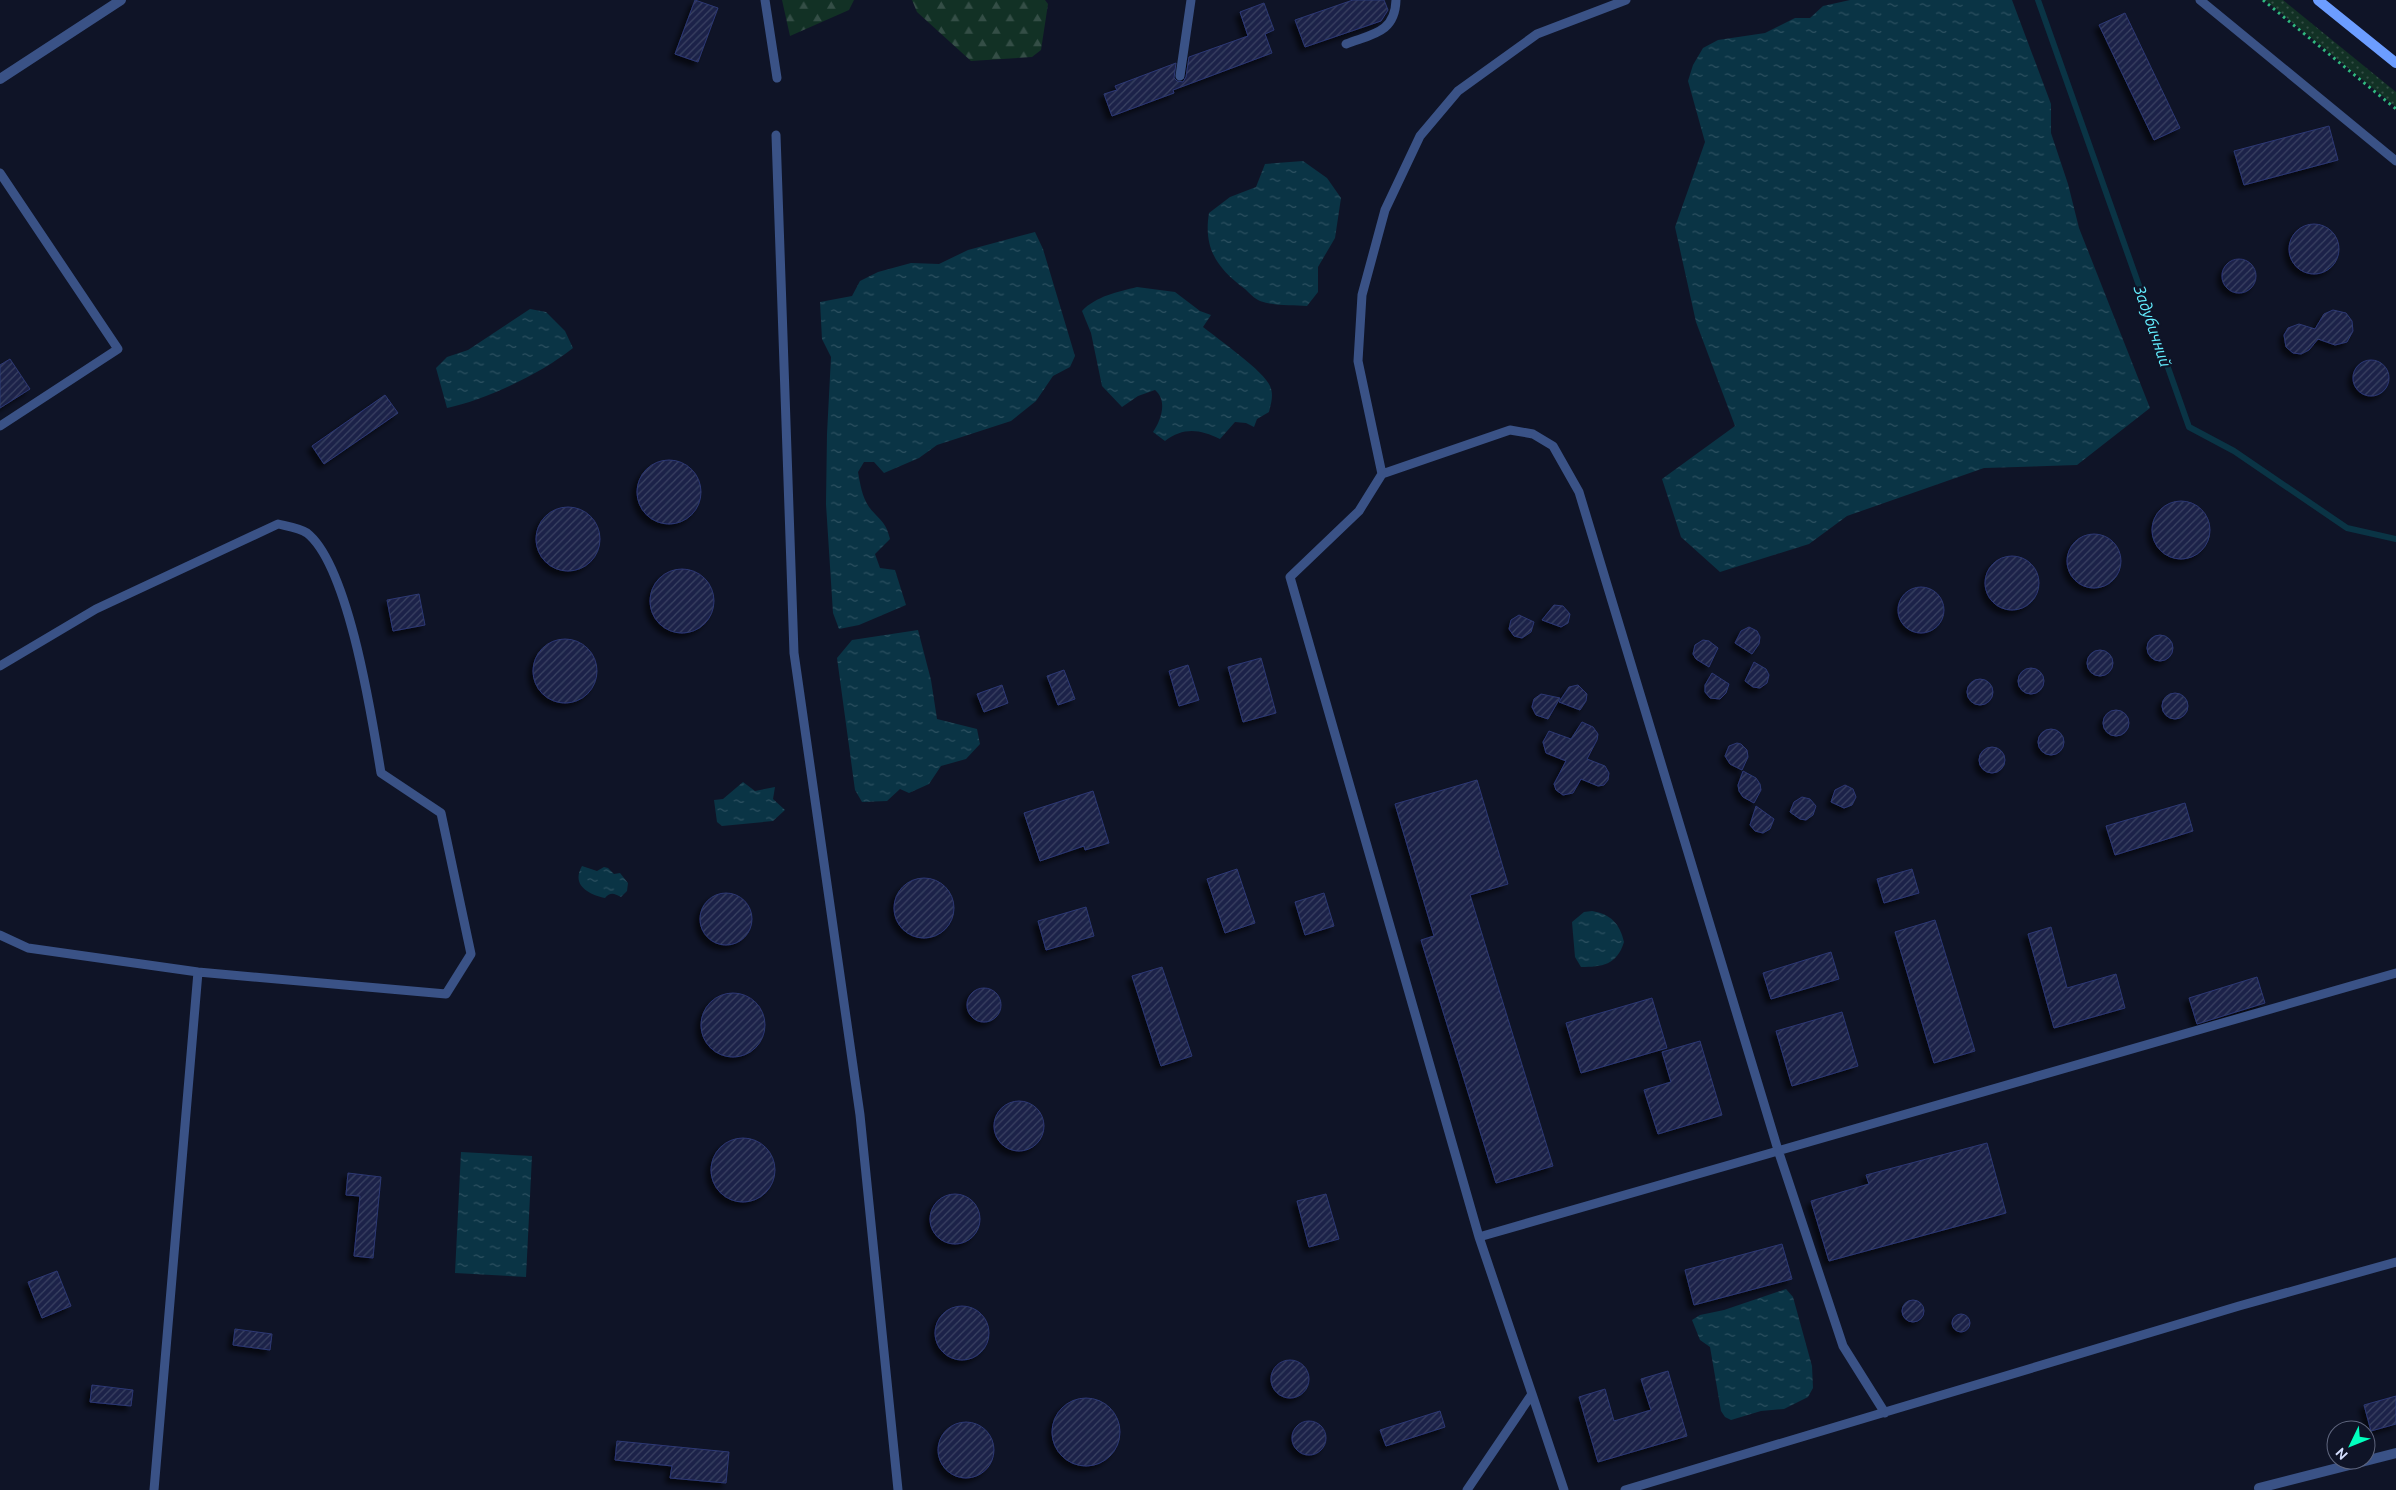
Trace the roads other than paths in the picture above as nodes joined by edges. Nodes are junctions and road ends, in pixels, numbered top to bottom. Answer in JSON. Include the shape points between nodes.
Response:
{"nodes":[{"id":1,"x":121,"y":0,"type":"edge"},
{"id":2,"x":765,"y":0,"type":"edge"},
{"id":3,"x":1191,"y":0,"type":"edge"},
{"id":4,"x":1396,"y":0,"type":"edge"},
{"id":5,"x":1626,"y":0,"type":"edge"},
{"id":6,"x":2200,"y":0,"type":"edge"},
{"id":7,"x":2318,"y":0,"type":"edge"},
{"id":8,"x":1346,"y":44,"type":"dead end"},
{"id":9,"x":2394,"y":59,"type":"edge"},
{"id":10,"x":1180,"y":76,"type":"dead end"},
{"id":11,"x":777,"y":78,"type":"dead end"},
{"id":12,"x":0,"y":79,"type":"edge"},
{"id":13,"x":776,"y":135,"type":"dead end"},
{"id":14,"x":2396,"y":161,"type":"edge"},
{"id":15,"x":0,"y":173,"type":"edge"},
{"id":16,"x":0,"y":426,"type":"edge"},
{"id":17,"x":1382,"y":474,"type":"junction"},
{"id":18,"x":0,"y":666,"type":"edge"},
{"id":19,"x":0,"y":935,"type":"edge"},
{"id":20,"x":198,"y":972,"type":"junction"},
{"id":21,"x":2396,"y":973,"type":"edge"},
{"id":22,"x":1778,"y":1150,"type":"junction"},
{"id":23,"x":1479,"y":1237,"type":"junction"},
{"id":24,"x":2396,"y":1262,"type":"edge"},
{"id":25,"x":1532,"y":1394,"type":"junction"},
{"id":26,"x":1885,"y":1413,"type":"junction"},
{"id":27,"x":2396,"y":1453,"type":"edge"},
{"id":28,"x":2258,"y":1489,"type":"edge"},
{"id":29,"x":154,"y":1490,"type":"edge"},
{"id":30,"x":898,"y":1490,"type":"edge"},
{"id":31,"x":1467,"y":1490,"type":"edge"},
{"id":32,"x":1564,"y":1490,"type":"edge"},
{"id":33,"x":1625,"y":1490,"type":"edge"}],
"edges":[{"from":1,"to":12,"type":"street"},
{"from":2,"to":11,"type":"lane"},
{"from":3,"to":10,"type":"lane"},
{"from":4,"to":8,"type":"lane","via":[[1391,23],[1383,30]]},
{"from":5,"to":17,"type":"lane","via":[[1537,34],[1458,91],[1420,136],[1386,210],[1362,295],[1358,362]]},
{"from":6,"to":14,"type":"lane"},
{"from":7,"to":9,"type":"main road"},
{"from":13,"to":30,"type":"lane","via":[[794,654],[860,1114]]},
{"from":15,"to":16,"type":"lane","via":[[118,349]]},
{"from":17,"to":22,"type":"lane","via":[[1510,430],[1533,434],[1553,446],[1579,492]]},
{"from":17,"to":23,"type":"lane","via":[[1358,511],[1290,577]]},
{"from":18,"to":20,"type":"lane","via":[[96,609],[278,524],[306,532],[324,551],[364,673],[381,774],[441,814],[471,954],[446,994]]},
{"from":19,"to":20,"type":"lane","via":[[28,948]]},
{"from":20,"to":29,"type":"lane"},
{"from":21,"to":22,"type":"lane"},
{"from":22,"to":23,"type":"lane"},
{"from":22,"to":26,"type":"lane","via":[[1843,1346]]},
{"from":23,"to":25,"type":"lane"},
{"from":24,"to":26,"type":"lane"},
{"from":25,"to":31,"type":"lane"},
{"from":25,"to":32,"type":"lane"},
{"from":26,"to":33,"type":"lane"},
{"from":27,"to":28,"type":"street"}]}
